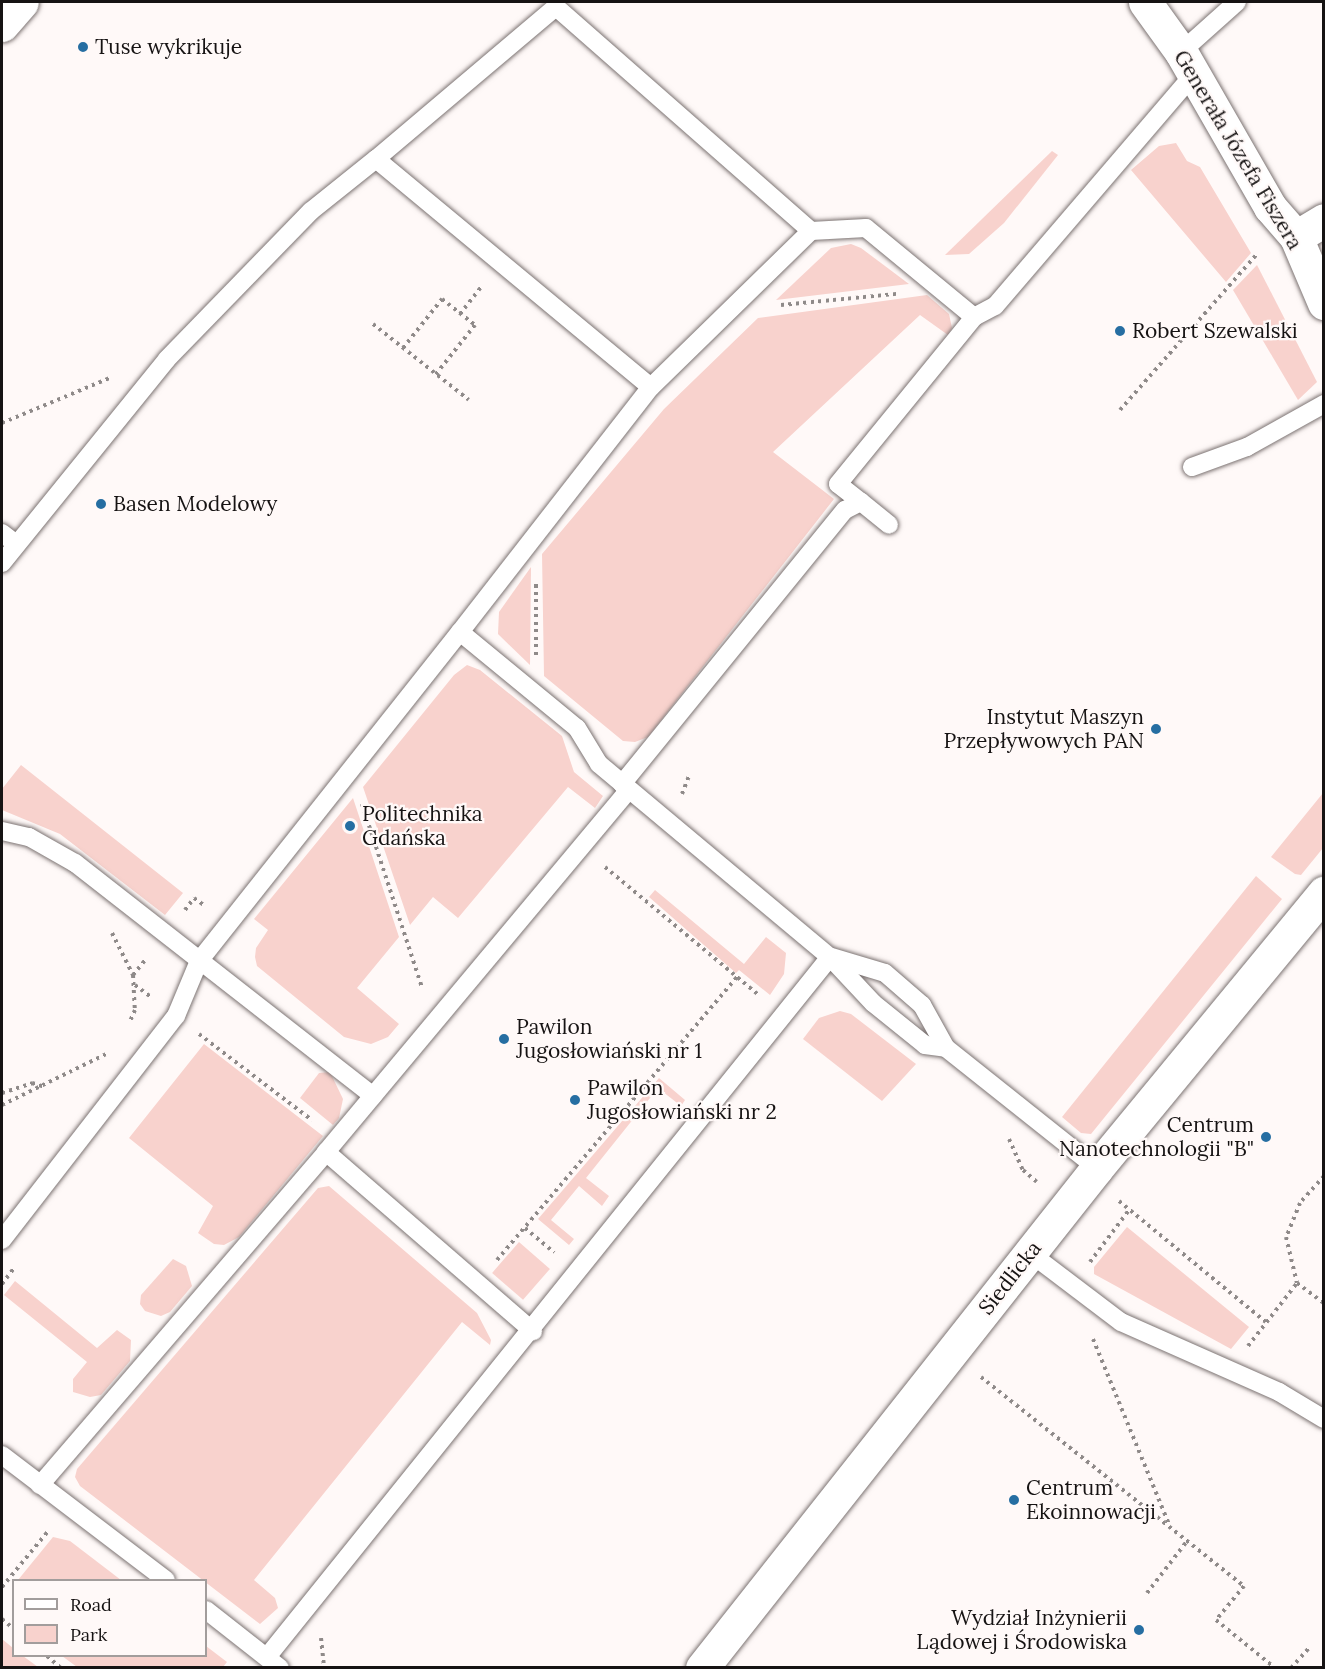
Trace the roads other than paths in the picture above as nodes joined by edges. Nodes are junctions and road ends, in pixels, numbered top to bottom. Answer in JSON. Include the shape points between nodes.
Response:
{"nodes":[{"id":1,"x":22,"y":2,"type":"edge"},
{"id":2,"x":1145,"y":2,"type":"edge"},
{"id":3,"x":1237,"y":2,"type":"edge"},
{"id":4,"x":2,"y":25,"type":"edge"},
{"id":5,"x":1187,"y":63,"type":"junction"},
{"id":6,"x":376,"y":159,"type":"junction"},
{"id":7,"x":1323,"y":220,"type":"edge"},
{"id":8,"x":811,"y":231,"type":"junction"},
{"id":9,"x":1296,"y":237,"type":"junction"},
{"id":10,"x":1323,"y":303,"type":"edge"},
{"id":11,"x":975,"y":317,"type":"junction"},
{"id":12,"x":651,"y":387,"type":"junction"},
{"id":13,"x":1323,"y":404,"type":"edge"},
{"id":14,"x":1192,"y":467,"type":"dead end"},
{"id":15,"x":861,"y":502,"type":"junction"},
{"id":16,"x":889,"y":525,"type":"dead end"},
{"id":17,"x":2,"y":533,"type":"edge"},
{"id":18,"x":16,"y":544,"type":"junction"},
{"id":19,"x":2,"y":563,"type":"edge"},
{"id":20,"x":460,"y":632,"type":"junction"},
{"id":21,"x":626,"y":787,"type":"junction"},
{"id":22,"x":2,"y":831,"type":"edge"},
{"id":23,"x":1323,"y":893,"type":"edge"},
{"id":24,"x":830,"y":957,"type":"junction"},
{"id":25,"x":200,"y":961,"type":"junction"},
{"id":26,"x":946,"y":1048,"type":"junction"},
{"id":27,"x":373,"y":1096,"type":"junction"},
{"id":28,"x":331,"y":1146,"type":"junction"},
{"id":29,"x":1097,"y":1168,"type":"junction"},
{"id":30,"x":2,"y":1240,"type":"edge"},
{"id":31,"x":1030,"y":1253,"type":"junction"},
{"id":32,"x":533,"y":1330,"type":"junction"},
{"id":33,"x":1323,"y":1419,"type":"edge"},
{"id":34,"x":2,"y":1455,"type":"edge"},
{"id":35,"x":40,"y":1485,"type":"junction"},
{"id":36,"x":163,"y":1579,"type":"edge"},
{"id":37,"x":207,"y":1611,"type":"edge"},
{"id":38,"x":274,"y":1662,"type":"edge"},
{"id":39,"x":702,"y":1668,"type":"edge"}],
"edges":[{"from":1,"to":4,"type":"street"},
{"from":2,"to":5,"type":"street","name":"Generała Józefa Fiszera"},
{"from":3,"to":5,"type":"lane"},
{"from":5,"to":9,"type":"street","name":"Generała Józefa Fiszera","via":[[1270,207]]},
{"from":5,"to":11,"type":"lane","via":[[995,306]]},
{"from":6,"to":8,"type":"lane","via":[[556,7]]},
{"from":6,"to":12,"type":"lane"},
{"from":6,"to":18,"type":"lane","via":[[311,211],[167,359]]},
{"from":7,"to":9,"type":"street"},
{"from":8,"to":11,"type":"lane","via":[[866,228]]},
{"from":8,"to":12,"type":"lane"},
{"from":9,"to":10,"type":"street","name":"Generała Józefa Fiszera"},
{"from":11,"to":15,"type":"lane","via":[[838,484]]},
{"from":12,"to":20,"type":"lane"},
{"from":13,"to":14,"type":"lane","via":[[1247,447]]},
{"from":15,"to":16,"type":"lane"},
{"from":15,"to":21,"type":"lane","via":[[845,510]]},
{"from":17,"to":18,"type":"lane"},
{"from":18,"to":19,"type":"lane"},
{"from":20,"to":21,"type":"lane","via":[[577,728],[599,764]]},
{"from":20,"to":25,"type":"lane"},
{"from":21,"to":24,"type":"lane"},
{"from":21,"to":27,"type":"lane","via":[[582,847]]},
{"from":22,"to":25,"type":"lane","via":[[29,837],[75,863]]},
{"from":23,"to":29,"type":"street","name":"Siedlicka"},
{"from":24,"to":26,"type":"lane","via":[[873,1003],[925,1045]]},
{"from":24,"to":26,"type":"lane","via":[[885,973],[922,1005]]},
{"from":24,"to":32,"type":"lane"},
{"from":25,"to":27,"type":"lane"},
{"from":25,"to":30,"type":"lane","via":[[176,1016]]},
{"from":26,"to":29,"type":"lane"},
{"from":27,"to":28,"type":"lane"},
{"from":28,"to":32,"type":"lane"},
{"from":28,"to":35,"type":"lane"},
{"from":29,"to":31,"type":"street","name":"Siedlicka"},
{"from":31,"to":33,"type":"lane","via":[[1121,1322],[1279,1392]]},
{"from":31,"to":39,"type":"street","name":"Siedlicka"},
{"from":32,"to":38,"type":"lane"},
{"from":34,"to":35,"type":"lane"},
{"from":35,"to":36,"type":"lane"},
{"from":37,"to":38,"type":"lane"}]}
